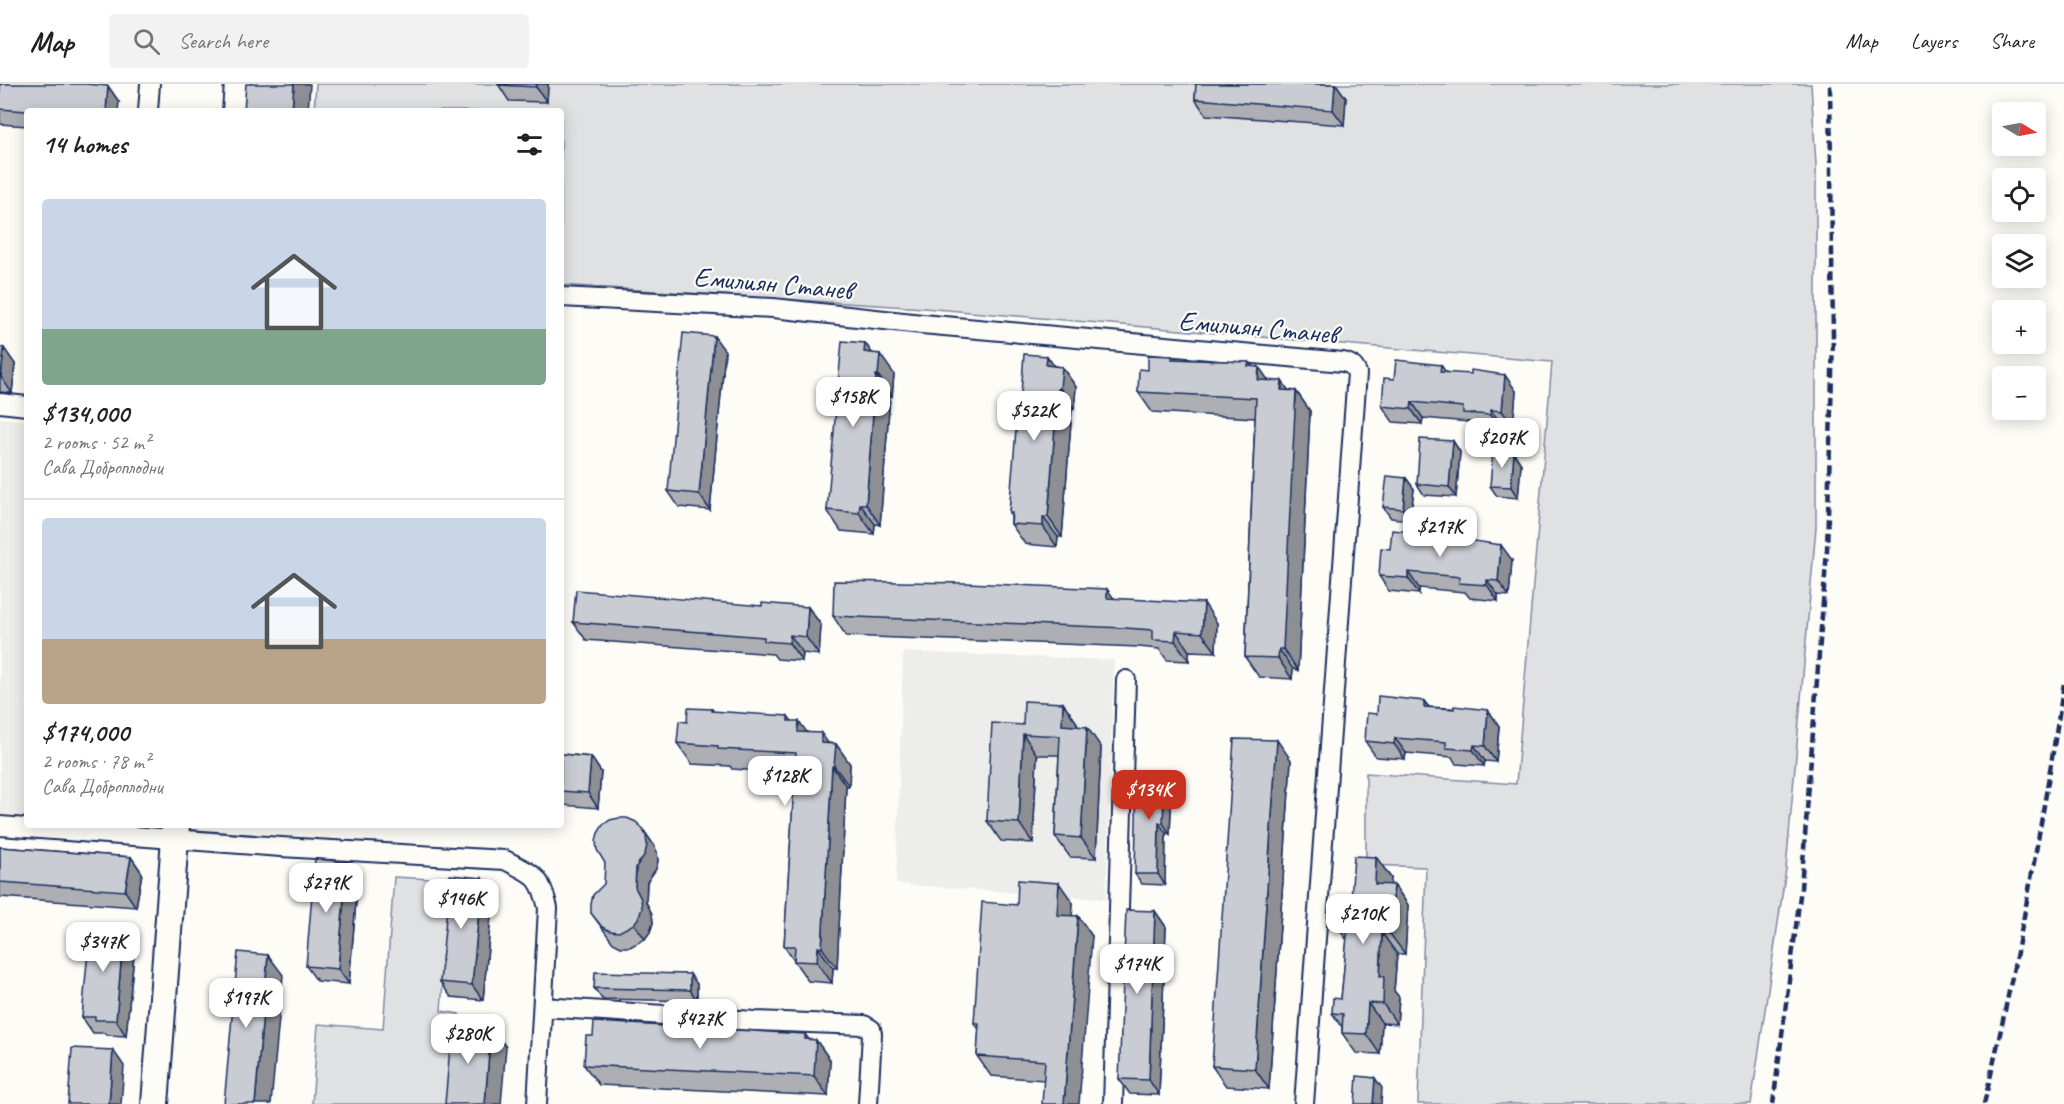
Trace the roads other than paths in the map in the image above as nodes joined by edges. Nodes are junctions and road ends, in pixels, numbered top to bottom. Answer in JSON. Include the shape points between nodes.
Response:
{"nodes":[{"id":1,"x":150,"y":84,"type":"edge"},
{"id":2,"x":238,"y":84,"type":"edge"},
{"id":3,"x":148,"y":108,"type":"edge"},
{"id":4,"x":236,"y":108,"type":"edge"},
{"id":5,"x":564,"y":297,"type":"edge"},
{"id":6,"x":0,"y":403,"type":"edge"},
{"id":7,"x":24,"y":406,"type":"edge"},
{"id":8,"x":1125,"y":680,"type":"dead end"},
{"id":9,"x":0,"y":826,"type":"edge"},
{"id":10,"x":24,"y":827,"type":"edge"},
{"id":11,"x":58,"y":828,"type":"edge"},
{"id":12,"x":175,"y":832,"type":"edge"},
{"id":13,"x":543,"y":1007,"type":"junction"},
{"id":14,"x":155,"y":1104,"type":"edge"},
{"id":15,"x":537,"y":1104,"type":"edge"},
{"id":16,"x":868,"y":1104,"type":"edge"},
{"id":17,"x":1113,"y":1104,"type":"edge"},
{"id":18,"x":1304,"y":1104,"type":"edge"}],
"edges":[{"from":1,"to":3,"type":"street"},
{"from":2,"to":4,"type":"street"},
{"from":5,"to":18,"type":"street","name":"Емилиян Станев","via":[[773,308],[1343,362],[1355,368],[1358,373]]},
{"from":6,"to":7,"type":"street"},
{"from":8,"to":17,"type":"street"},
{"from":9,"to":10,"type":"street"},
{"from":11,"to":12,"type":"street"},
{"from":12,"to":13,"type":"street","via":[[505,860],[535,876],[544,891],[548,908]]},
{"from":12,"to":14,"type":"street"},
{"from":13,"to":15,"type":"street"},
{"from":13,"to":16,"type":"street","via":[[864,1025],[872,1034]]}]}
